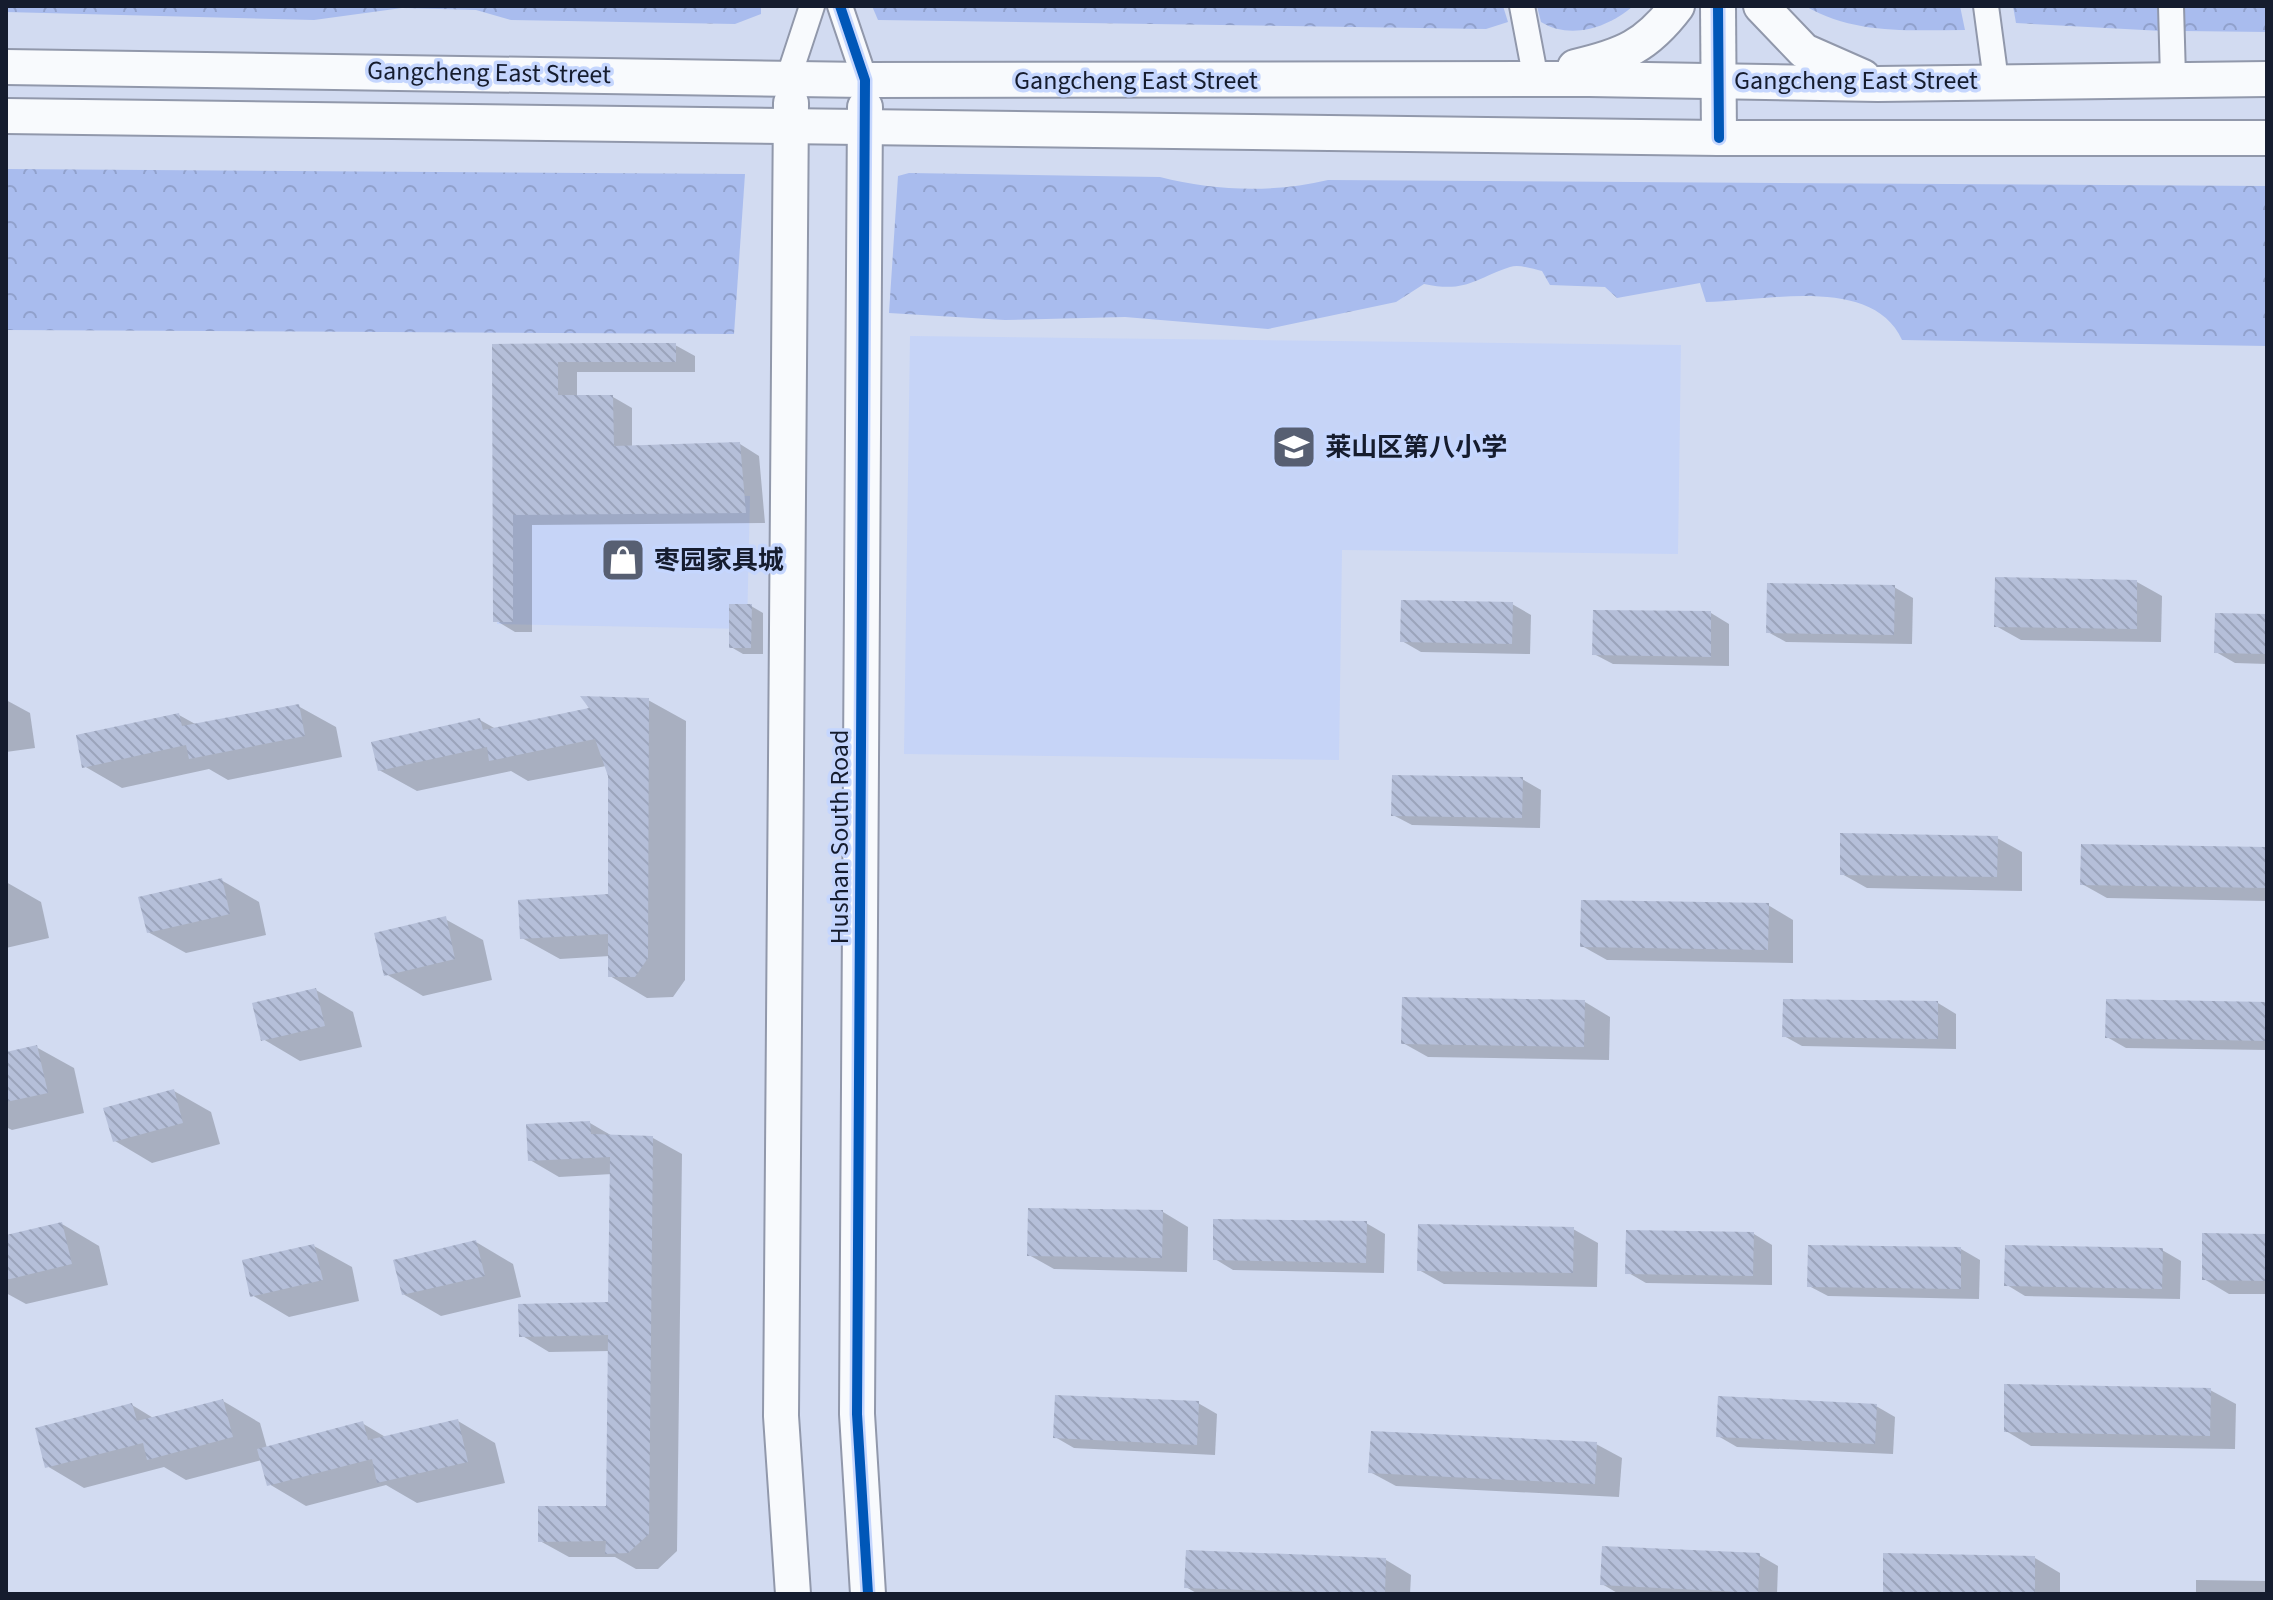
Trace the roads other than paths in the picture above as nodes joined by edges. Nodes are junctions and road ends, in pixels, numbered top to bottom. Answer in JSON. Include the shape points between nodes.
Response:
{"nodes":[{"id":1,"x":812,"y":6,"type":"edge"},
{"id":2,"x":840,"y":6,"type":"edge"},
{"id":3,"x":1522,"y":6,"type":"edge"},
{"id":4,"x":1677,"y":6,"type":"edge"},
{"id":5,"x":1718,"y":6,"type":"edge"},
{"id":6,"x":1761,"y":6,"type":"edge"},
{"id":7,"x":1986,"y":6,"type":"edge"},
{"id":8,"x":2171,"y":6,"type":"edge"},
{"id":9,"x":6,"y":67,"type":"edge"},
{"id":10,"x":789,"y":76,"type":"junction"},
{"id":11,"x":1526,"y":78,"type":"junction"},
{"id":12,"x":2173,"y":78,"type":"junction"},
{"id":13,"x":2267,"y":79,"type":"edge"},
{"id":14,"x":865,"y":80,"type":"junction"},
{"id":15,"x":1718,"y":80,"type":"junction"},
{"id":16,"x":1996,"y":81,"type":"junction"},
{"id":17,"x":1878,"y":84,"type":"junction"},
{"id":18,"x":6,"y":116,"type":"edge"},
{"id":19,"x":792,"y":125,"type":"junction"},
{"id":20,"x":865,"y":129,"type":"junction"},
{"id":21,"x":1719,"y":138,"type":"junction"},
{"id":22,"x":2267,"y":138,"type":"edge"},
{"id":23,"x":793,"y":1594,"type":"edge"},
{"id":24,"x":868,"y":1594,"type":"edge"}],
"edges":[{"from":1,"to":10,"type":"street"},
{"from":2,"to":14,"type":"street"},
{"from":3,"to":11,"type":"street"},
{"from":4,"to":11,"type":"main road","via":[[1656,34],[1617,57]]},
{"from":5,"to":15,"type":"main road"},
{"from":6,"to":17,"type":"main road","via":[[1804,51]]},
{"from":7,"to":16,"type":"street"},
{"from":8,"to":12,"type":"street"},
{"from":9,"to":10,"type":"main road","name":"Gangcheng East Street"},
{"from":10,"to":14,"type":"main road","name":"Gangcheng East Street"},
{"from":10,"to":19,"type":"main road","name":"Hushan South Road"},
{"from":11,"to":14,"type":"main road","name":"Gangcheng East Street"},
{"from":11,"to":15,"type":"main road","name":"Gangcheng East Street"},
{"from":12,"to":13,"type":"main road","name":"Gangcheng East Street"},
{"from":12,"to":16,"type":"main road","name":"Gangcheng East Street"},
{"from":14,"to":20,"type":"main road","name":"Hushan South Road"},
{"from":15,"to":17,"type":"main road","name":"Gangcheng East Street"},
{"from":15,"to":21,"type":"main road"},
{"from":16,"to":17,"type":"main road","name":"Gangcheng East Street"},
{"from":18,"to":19,"type":"main road","name":"Gangcheng East Street"},
{"from":19,"to":20,"type":"main road","name":"Gangcheng East Street"},
{"from":19,"to":23,"type":"main road","name":"Hushan South Road","via":[[781,1416]]},
{"from":20,"to":21,"type":"main road","name":"Gangcheng East Street"},
{"from":20,"to":24,"type":"main road","name":"Hushan South Road","via":[[857,1414]]},
{"from":21,"to":22,"type":"main road","name":"Gangcheng East Street"}]}
